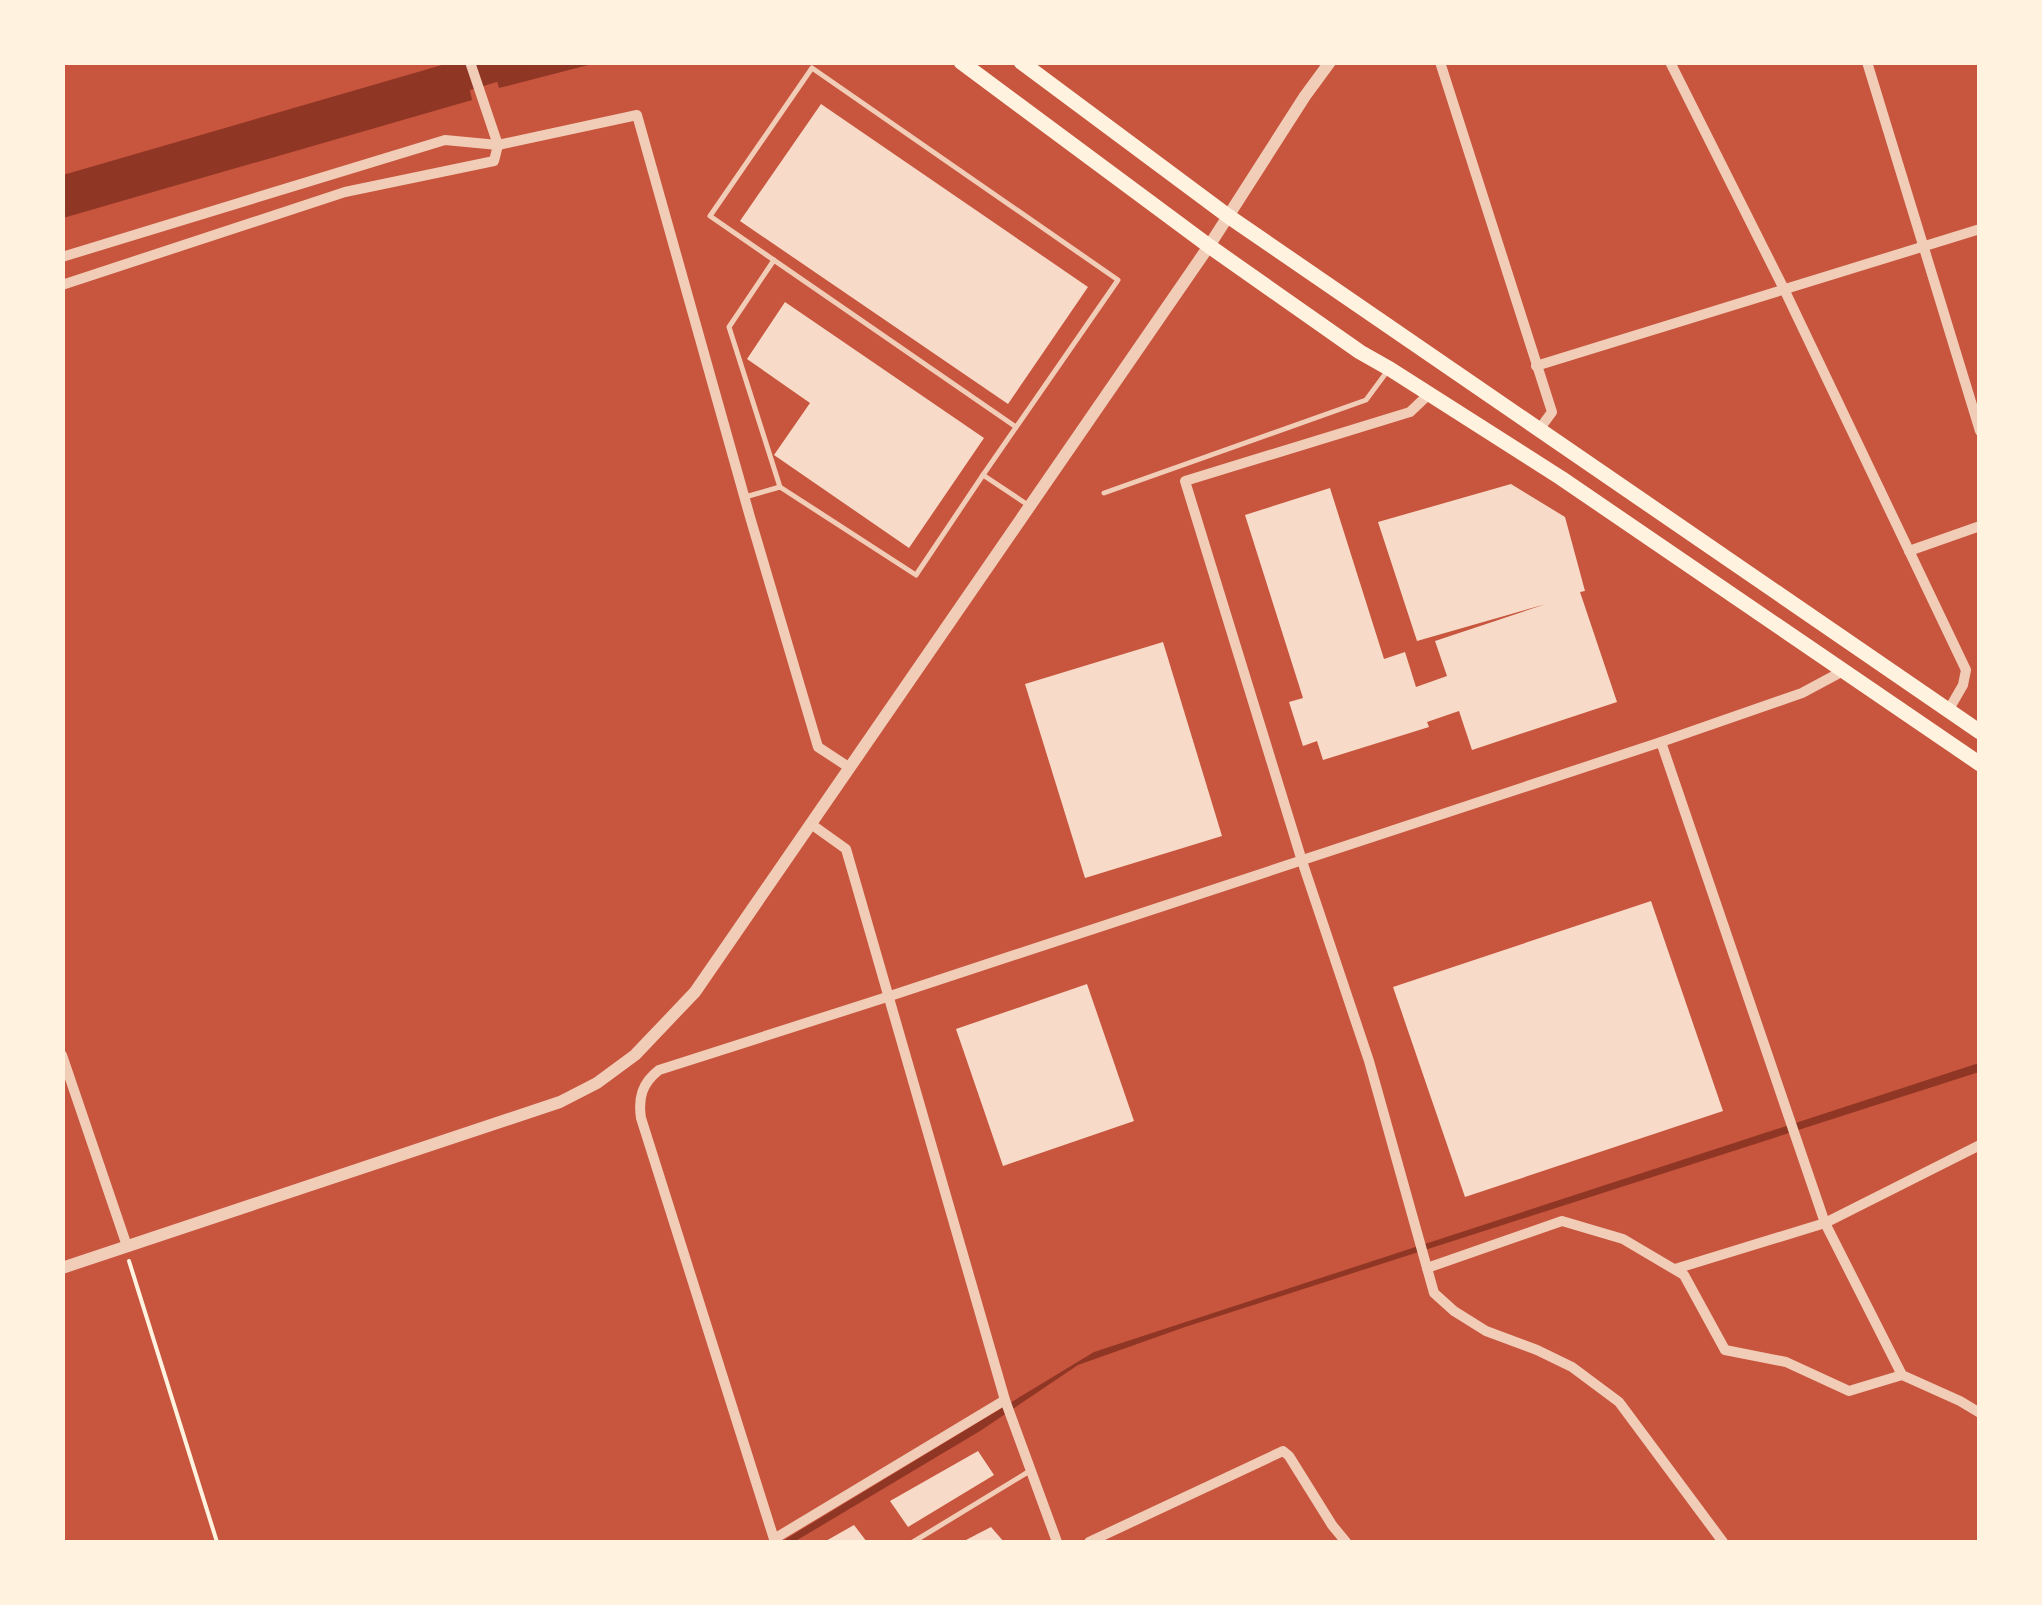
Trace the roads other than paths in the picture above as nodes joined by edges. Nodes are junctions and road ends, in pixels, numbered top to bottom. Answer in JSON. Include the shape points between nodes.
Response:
{"nodes":[{"id":1,"x":470,"y":62,"type":"edge"},
{"id":2,"x":961,"y":62,"type":"edge"},
{"id":3,"x":1021,"y":62,"type":"edge"},
{"id":4,"x":1330,"y":62,"type":"edge"},
{"id":5,"x":1440,"y":62,"type":"edge"},
{"id":6,"x":1670,"y":62,"type":"edge"},
{"id":7,"x":1867,"y":62,"type":"edge"},
{"id":8,"x":498,"y":145,"type":"junction"},
{"id":9,"x":1228,"y":216,"type":"junction"},
{"id":10,"x":1980,"y":228,"type":"edge"},
{"id":11,"x":1209,"y":246,"type":"junction"},
{"id":12,"x":1924,"y":246,"type":"junction"},
{"id":13,"x":62,"y":257,"type":"edge"},
{"id":14,"x":774,"y":260,"type":"junction"},
{"id":15,"x":62,"y":285,"type":"edge"},
{"id":16,"x":1784,"y":288,"type":"junction"},
{"id":17,"x":1536,"y":366,"type":"junction"},
{"id":18,"x":1390,"y":369,"type":"junction"},
{"id":19,"x":1428,"y":395,"type":"junction"},
{"id":20,"x":1016,"y":427,"type":"junction"},
{"id":21,"x":1538,"y":431,"type":"junction"},
{"id":22,"x":1980,"y":431,"type":"edge"},
{"id":23,"x":984,"y":475,"type":"junction"},
{"id":24,"x":780,"y":487,"type":"junction"},
{"id":25,"x":1104,"y":493,"type":"dead end"},
{"id":26,"x":744,"y":497,"type":"junction"},
{"id":27,"x":1030,"y":507,"type":"junction"},
{"id":28,"x":1980,"y":526,"type":"edge"},
{"id":29,"x":1909,"y":551,"type":"junction"},
{"id":30,"x":1843,"y":671,"type":"junction"},
{"id":31,"x":1948,"y":711,"type":"junction"},
{"id":32,"x":1980,"y":732,"type":"edge"},
{"id":33,"x":1661,"y":742,"type":"junction"},
{"id":34,"x":1980,"y":764,"type":"edge"},
{"id":35,"x":850,"y":768,"type":"junction"},
{"id":36,"x":812,"y":824,"type":"junction"},
{"id":37,"x":1302,"y":861,"type":"junction"},
{"id":38,"x":888,"y":997,"type":"junction"},
{"id":39,"x":62,"y":1054,"type":"edge"},
{"id":40,"x":1980,"y":1145,"type":"edge"},
{"id":41,"x":1825,"y":1222,"type":"junction"},
{"id":42,"x":127,"y":1246,"type":"junction"},
{"id":43,"x":62,"y":1268,"type":"edge"},
{"id":44,"x":1427,"y":1268,"type":"junction"},
{"id":45,"x":1675,"y":1269,"type":"junction"},
{"id":46,"x":1902,"y":1375,"type":"junction"},
{"id":47,"x":1005,"y":1400,"type":"junction"},
{"id":48,"x":1980,"y":1413,"type":"edge"},
{"id":49,"x":1031,"y":1470,"type":"junction"},
{"id":50,"x":913,"y":1542,"type":"edge"},
{"id":51,"x":1058,"y":1542,"type":"edge"},
{"id":52,"x":1089,"y":1542,"type":"edge"},
{"id":53,"x":1346,"y":1542,"type":"edge"},
{"id":54,"x":1724,"y":1542,"type":"edge"}],
"edges":[{"from":1,"to":8,"type":"street"},
{"from":2,"to":11,"type":"main road"},
{"from":3,"to":9,"type":"main road"},
{"from":4,"to":9,"type":"street"},
{"from":5,"to":17,"type":"street"},
{"from":6,"to":16,"type":"street"},
{"from":7,"to":12,"type":"street"},
{"from":8,"to":13,"type":"street","via":[[446,140]]},
{"from":8,"to":15,"type":"street","via":[[494,161],[344,192]]},
{"from":8,"to":26,"type":"street","via":[[637,114]]},
{"from":9,"to":11,"type":"street"},
{"from":9,"to":21,"type":"main road"},
{"from":10,"to":12,"type":"street"},
{"from":11,"to":18,"type":"main road"},
{"from":11,"to":27,"type":"street"},
{"from":12,"to":16,"type":"street"},
{"from":12,"to":22,"type":"street"},
{"from":14,"to":20,"type":"lane"},
{"from":14,"to":20,"type":"lane","via":[[710,216],[812,68],[1118,280]]},
{"from":14,"to":24,"type":"lane","via":[[729,327]]},
{"from":16,"to":17,"type":"street"},
{"from":16,"to":29,"type":"street"},
{"from":17,"to":21,"type":"street","via":[[1552,412]]},
{"from":18,"to":19,"type":"main road"},
{"from":18,"to":25,"type":"lane","via":[[1366,400]]},
{"from":19,"to":30,"type":"main road"},
{"from":19,"to":37,"type":"street","via":[[1410,412],[1185,481]]},
{"from":20,"to":23,"type":"lane"},
{"from":21,"to":31,"type":"main road"},
{"from":23,"to":24,"type":"lane","via":[[916,575]]},
{"from":23,"to":27,"type":"lane"},
{"from":24,"to":26,"type":"lane"},
{"from":26,"to":35,"type":"street","via":[[818,747]]},
{"from":27,"to":35,"type":"street"},
{"from":28,"to":29,"type":"street"},
{"from":29,"to":31,"type":"street","via":[[1966,670]]},
{"from":30,"to":33,"type":"street","via":[[1802,694]]},
{"from":30,"to":34,"type":"main road"},
{"from":31,"to":32,"type":"main road"},
{"from":33,"to":37,"type":"street"},
{"from":33,"to":41,"type":"street"},
{"from":35,"to":36,"type":"street"},
{"from":36,"to":38,"type":"street","via":[[846,849]]},
{"from":36,"to":42,"type":"street","via":[[695,992],[636,1056],[597,1082],[560,1102]]},
{"from":37,"to":38,"type":"street"},
{"from":37,"to":44,"type":"street","via":[[1369,1060]]},
{"from":38,"to":47,"type":"street"},
{"from":38,"to":47,"type":"street","via":[[659,1070],[638,1101],[641,1118],[774,1539]]},
{"from":39,"to":42,"type":"street"},
{"from":40,"to":41,"type":"street"},
{"from":41,"to":45,"type":"street"},
{"from":41,"to":46,"type":"street"},
{"from":42,"to":43,"type":"street"},
{"from":44,"to":45,"type":"street","via":[[1562,1221],[1624,1239]]},
{"from":44,"to":54,"type":"street","via":[[1434,1293],[1454,1311],[1572,1366],[1619,1402]]},
{"from":45,"to":46,"type":"street","via":[[1684,1274],[1725,1350],[1786,1362],[1849,1390]]},
{"from":46,"to":48,"type":"street"},
{"from":47,"to":49,"type":"street"},
{"from":49,"to":50,"type":"lane"},
{"from":49,"to":51,"type":"street"},
{"from":52,"to":53,"type":"street","via":[[1284,1452]]}]}
